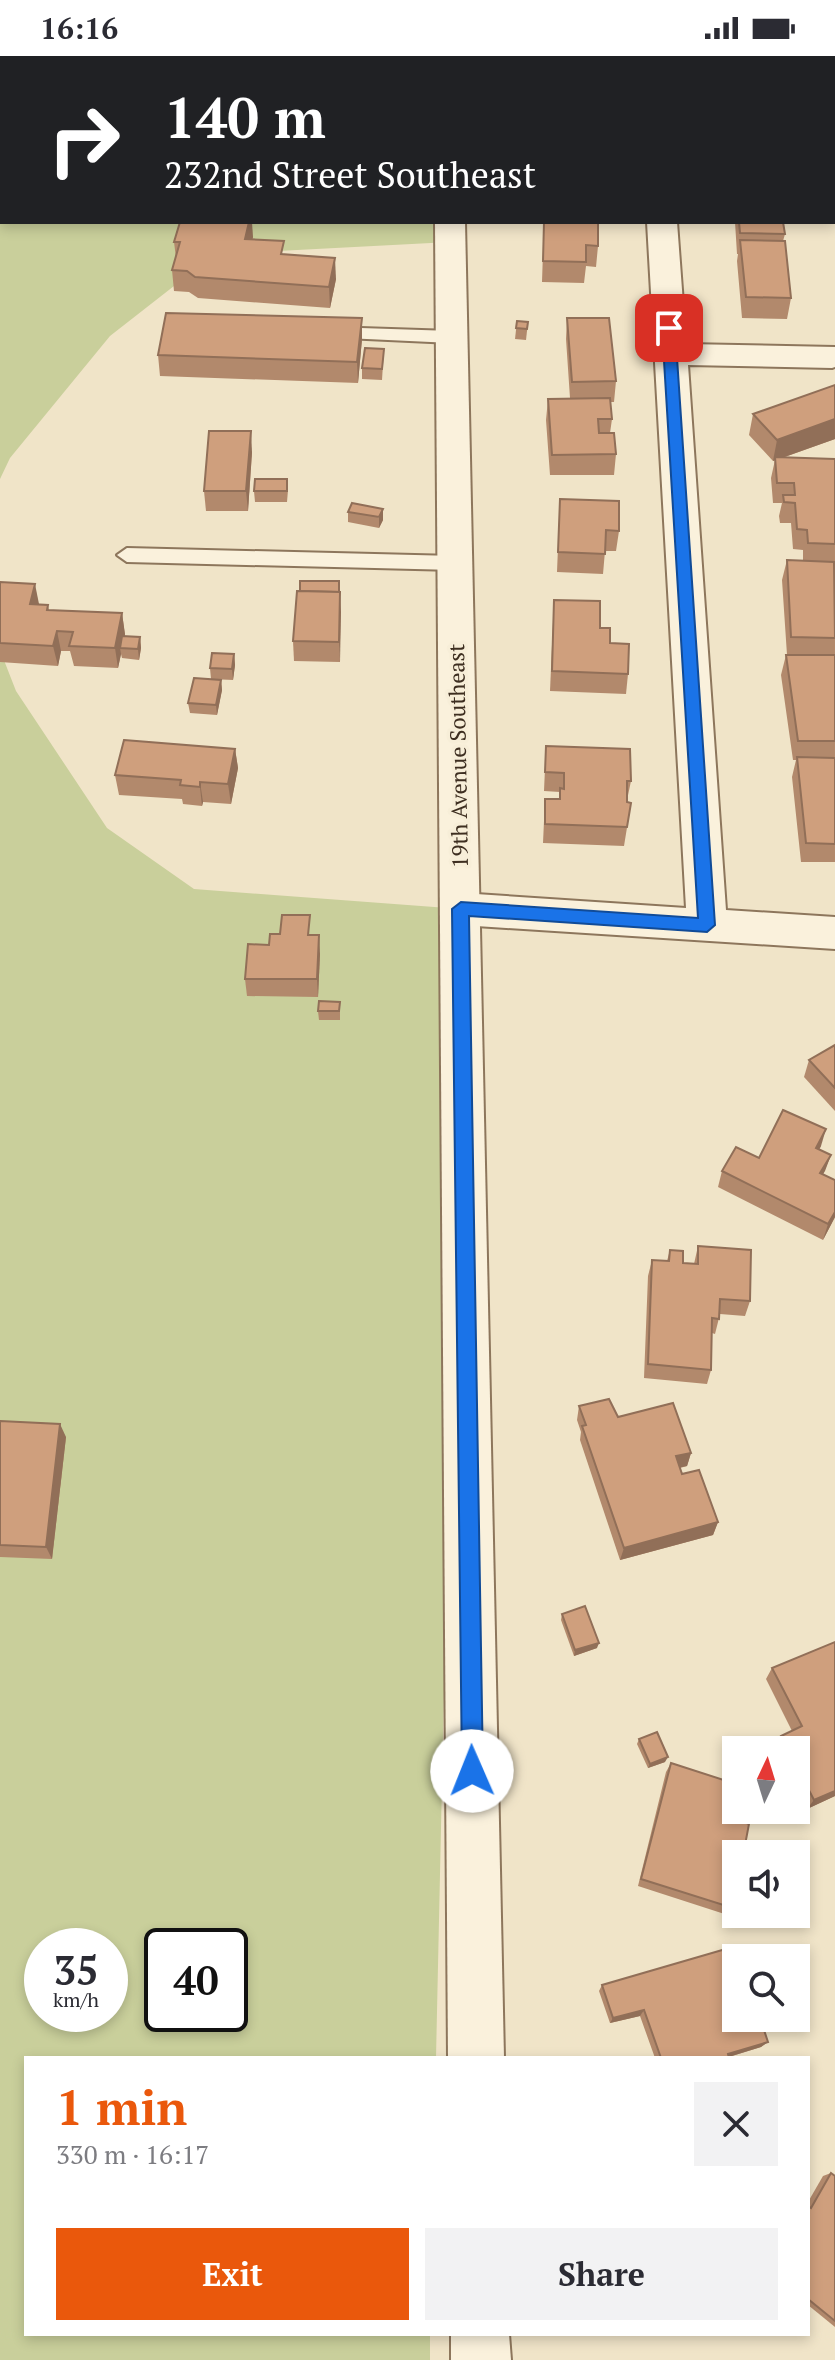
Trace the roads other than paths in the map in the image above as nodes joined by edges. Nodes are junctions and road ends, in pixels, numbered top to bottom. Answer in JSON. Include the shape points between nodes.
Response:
{"nodes":[{"id":1,"x":450,"y":224,"type":"edge"},
{"id":2,"x":662,"y":224,"type":"edge"},
{"id":3,"x":306,"y":332,"type":"edge"},
{"id":4,"x":452,"y":337,"type":"junction"},
{"id":5,"x":671,"y":354,"type":"junction"},
{"id":6,"x":832,"y":357,"type":"dead end"},
{"id":7,"x":127,"y":555,"type":"dead end"},
{"id":8,"x":455,"y":563,"type":"junction"},
{"id":9,"x":461,"y":909,"type":"junction"},
{"id":10,"x":707,"y":925,"type":"junction"},
{"id":11,"x":835,"y":933,"type":"edge"},
{"id":12,"x":476,"y":2056,"type":"edge"},
{"id":13,"x":480,"y":2336,"type":"edge"},
{"id":14,"x":481,"y":2360,"type":"edge"}],
"edges":[{"from":1,"to":4,"type":"street","name":"19th Avenue Southeast"},
{"from":2,"to":5,"type":"street"},
{"from":3,"to":4,"type":"lane"},
{"from":4,"to":8,"type":"street","name":"19th Avenue Southeast"},
{"from":5,"to":6,"type":"street"},
{"from":5,"to":10,"type":"street"},
{"from":7,"to":8,"type":"lane"},
{"from":8,"to":9,"type":"street","name":"19th Avenue Southeast"},
{"from":9,"to":10,"type":"street"},
{"from":9,"to":12,"type":"street","name":"19th Avenue Southeast"},
{"from":10,"to":11,"type":"street"},
{"from":13,"to":14,"type":"street"}]}
